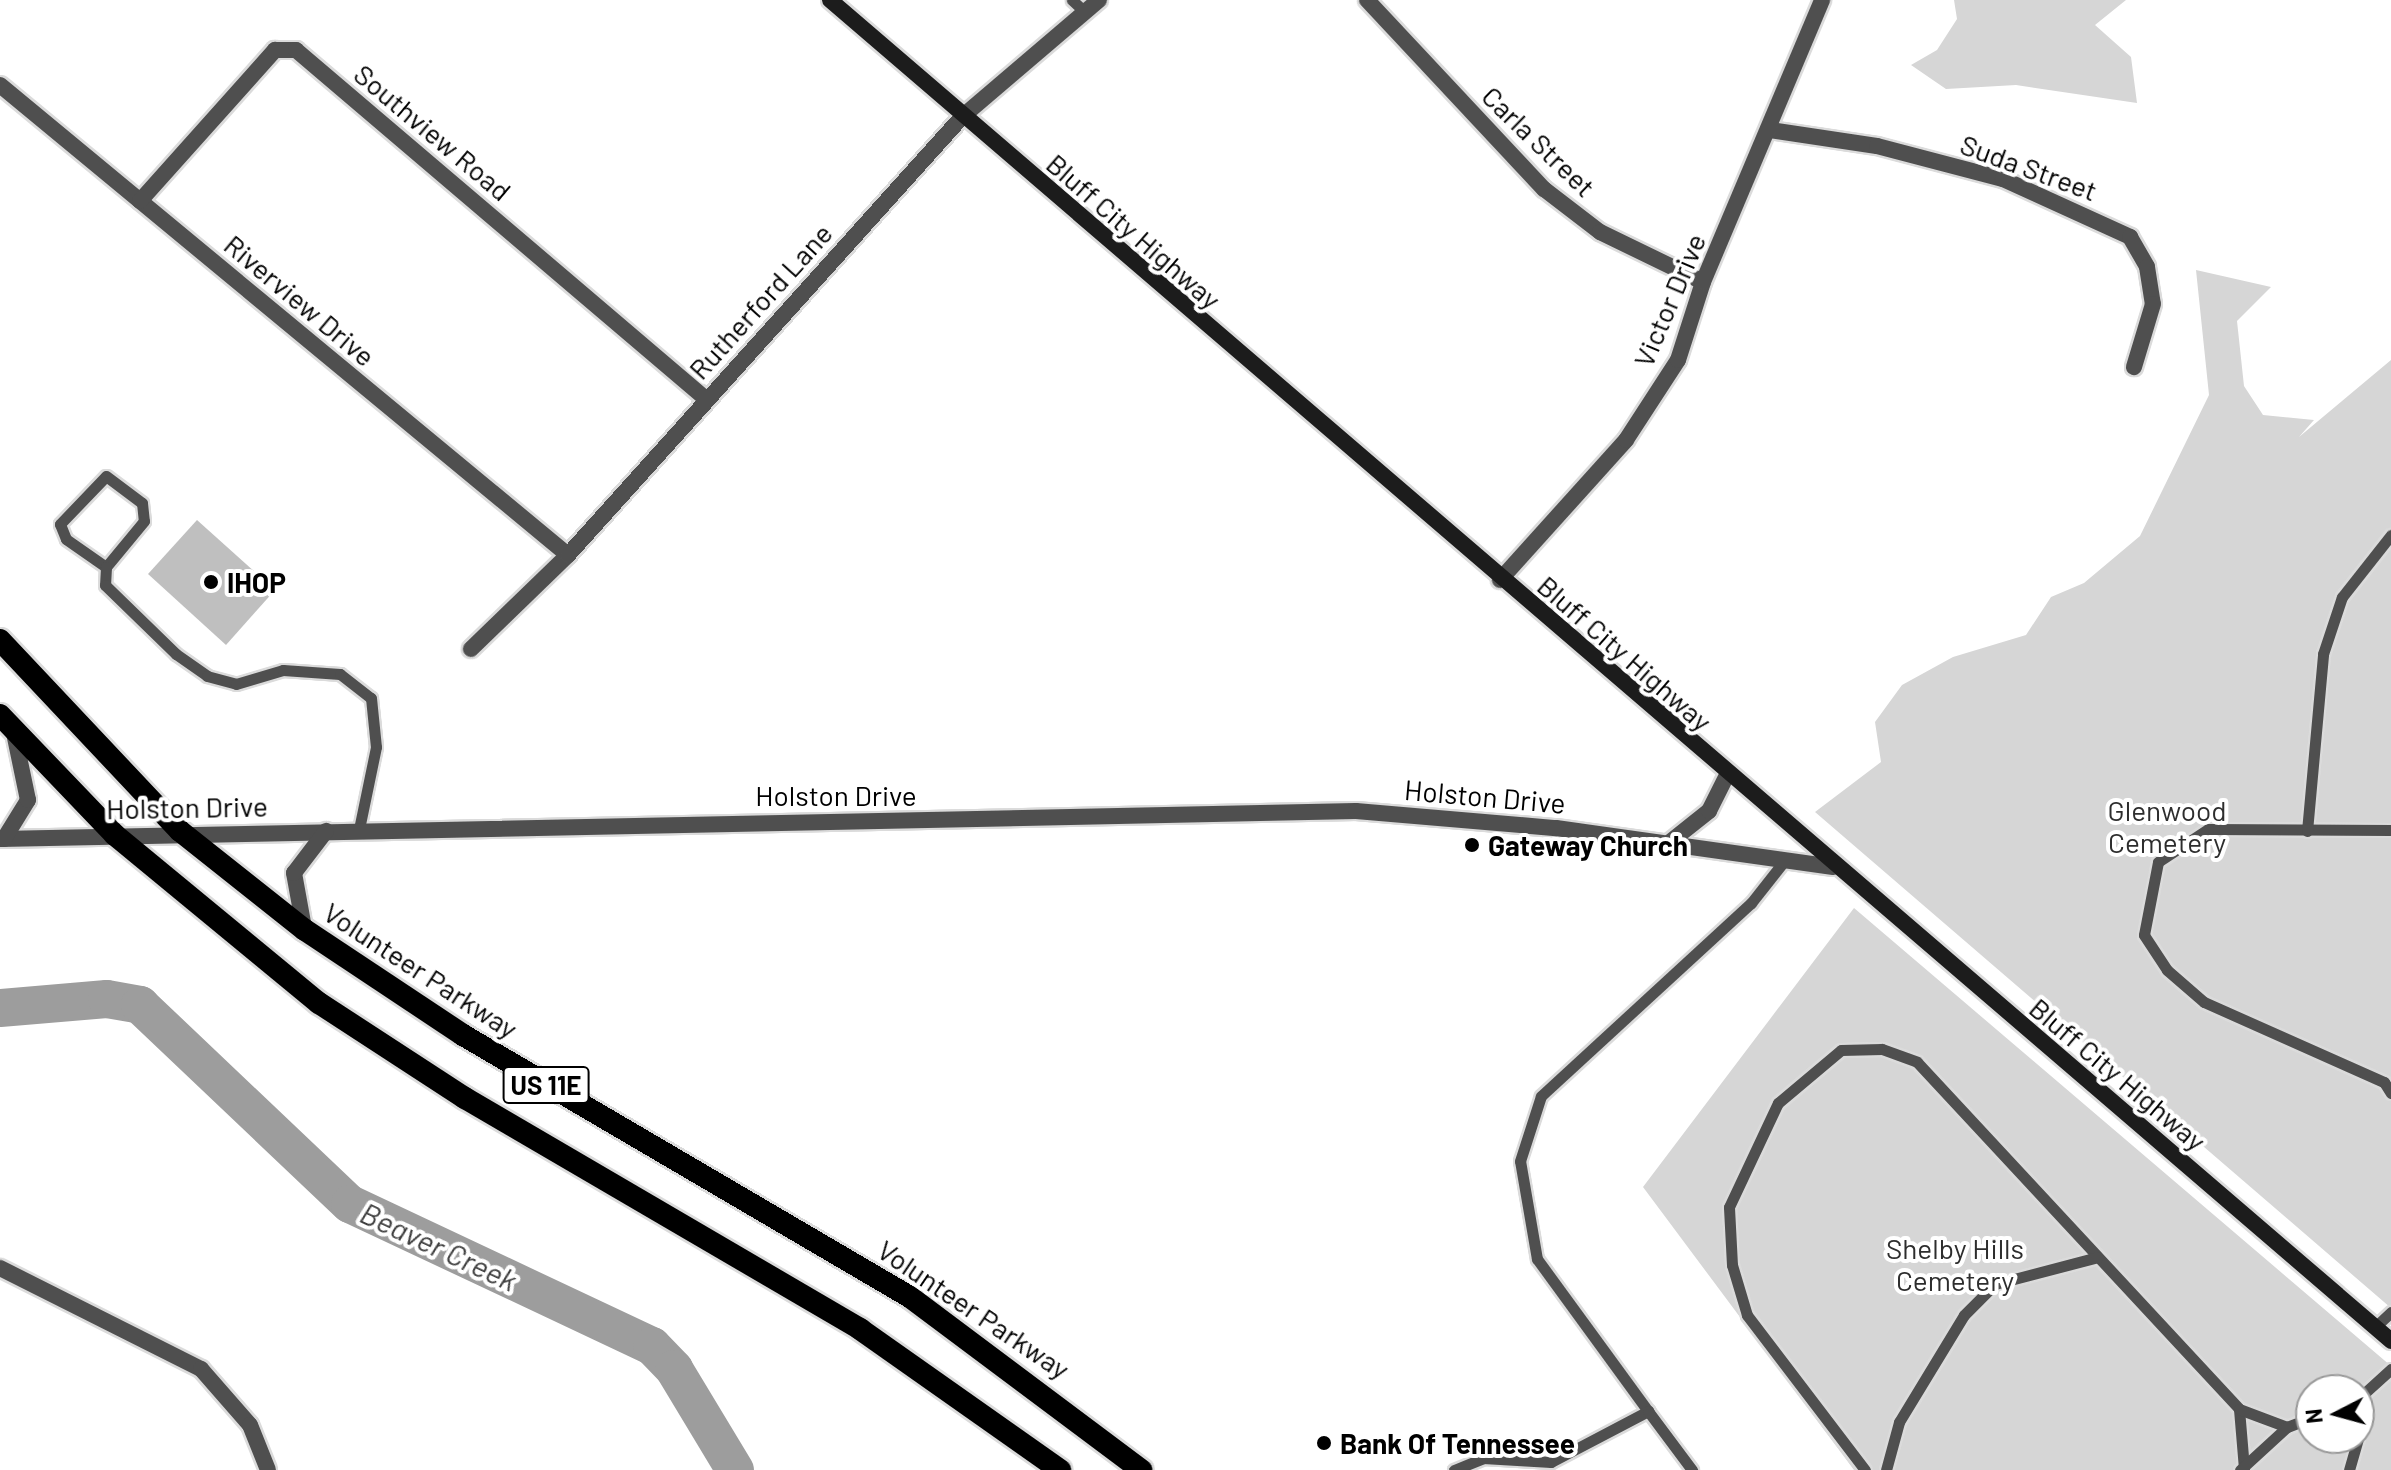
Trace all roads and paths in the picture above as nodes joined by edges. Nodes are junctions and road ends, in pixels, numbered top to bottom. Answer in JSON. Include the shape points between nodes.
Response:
{"nodes":[{"id":1,"x":830,"y":0,"type":"edge"},
{"id":2,"x":1072,"y":0,"type":"edge"},
{"id":3,"x":1099,"y":0,"type":"edge"},
{"id":4,"x":1367,"y":0,"type":"edge"},
{"id":5,"x":1822,"y":0,"type":"edge"},
{"id":6,"x":1085,"y":12,"type":"junction"},
{"id":7,"x":0,"y":85,"type":"edge"},
{"id":8,"x":962,"y":117,"type":"junction"},
{"id":9,"x":1770,"y":130,"type":"junction"},
{"id":10,"x":140,"y":201,"type":"junction"},
{"id":11,"x":1703,"y":282,"type":"junction"},
{"id":12,"x":2134,"y":367,"type":"dead end"},
{"id":13,"x":706,"y":399,"type":"junction"},
{"id":14,"x":2391,"y":535,"type":"edge"},
{"id":15,"x":568,"y":555,"type":"junction"},
{"id":16,"x":106,"y":567,"type":"junction"},
{"id":17,"x":1500,"y":580,"type":"junction"},
{"id":18,"x":0,"y":640,"type":"edge"},
{"id":19,"x":471,"y":649,"type":"dead end"},
{"id":20,"x":6,"y":722,"type":"edge"},
{"id":21,"x":1727,"y":775,"type":"junction"},
{"id":22,"x":359,"y":829,"type":"junction"},
{"id":23,"x":2391,"y":830,"type":"edge"},
{"id":24,"x":180,"y":831,"type":"junction"},
{"id":25,"x":326,"y":831,"type":"junction"},
{"id":26,"x":2307,"y":831,"type":"junction"},
{"id":27,"x":115,"y":835,"type":"junction"},
{"id":28,"x":2,"y":839,"type":"edge"},
{"id":29,"x":1670,"y":842,"type":"junction"},
{"id":30,"x":1785,"y":860,"type":"junction"},
{"id":31,"x":1833,"y":867,"type":"junction"},
{"id":32,"x":305,"y":930,"type":"junction"},
{"id":33,"x":2391,"y":1093,"type":"edge"},
{"id":34,"x":2098,"y":1257,"type":"junction"},
{"id":35,"x":0,"y":1268,"type":"edge"},
{"id":36,"x":2391,"y":1312,"type":"edge"},
{"id":37,"x":2375,"y":1327,"type":"junction"},
{"id":38,"x":2391,"y":1341,"type":"edge"},
{"id":39,"x":2391,"y":1369,"type":"edge"},
{"id":40,"x":2375,"y":1384,"type":"edge"},
{"id":41,"x":2239,"y":1409,"type":"junction"},
{"id":42,"x":1648,"y":1411,"type":"junction"},
{"id":43,"x":2295,"y":1424,"type":"edge"},
{"id":44,"x":2287,"y":1427,"type":"junction"},
{"id":45,"x":2243,"y":1469,"type":"edge"},
{"id":46,"x":268,"y":1470,"type":"edge"},
{"id":47,"x":1060,"y":1470,"type":"edge"},
{"id":48,"x":1141,"y":1470,"type":"edge"},
{"id":49,"x":1454,"y":1470,"type":"edge"},
{"id":50,"x":1692,"y":1470,"type":"edge"},
{"id":51,"x":1865,"y":1470,"type":"edge"},
{"id":52,"x":1886,"y":1470,"type":"edge"}],
"edges":[{"from":1,"to":8,"type":"main road","name":"Bluff City Highway"},
{"from":2,"to":6,"type":"lane"},
{"from":3,"to":6,"type":"street","name":"Rutherford Lane"},
{"from":4,"to":11,"type":"street","name":"Carla Street","via":[[1544,189],[1600,232]]},
{"from":5,"to":9,"type":"street","name":"Victor Drive"},
{"from":6,"to":8,"type":"street","name":"Rutherford Lane"},
{"from":7,"to":10,"type":"street","name":"Riverview Drive"},
{"from":8,"to":13,"type":"street","name":"Rutherford Lane"},
{"from":8,"to":17,"type":"main road","name":"Bluff City Highway"},
{"from":9,"to":11,"type":"street","name":"Victor Drive"},
{"from":9,"to":12,"type":"street","name":"Suda Street","via":[[1877,146],[2003,179],[2130,237],[2147,267],[2153,304]]},
{"from":10,"to":13,"type":"street","name":"Southview Road","via":[[275,50],[296,50]]},
{"from":10,"to":15,"type":"street","name":"Riverview Drive"},
{"from":11,"to":17,"type":"street","name":"Victor Drive","via":[[1678,360],[1626,440]]},
{"from":13,"to":15,"type":"street","name":"Rutherford Lane"},
{"from":14,"to":26,"type":"lane","via":[[2342,597],[2323,654]]},
{"from":15,"to":19,"type":"street","name":"Rutherford Lane"},
{"from":16,"to":16,"type":"lane","via":[[144,521],[142,503],[106,476],[60,524],[66,539]]},
{"from":16,"to":22,"type":"lane","via":[[105,585],[207,676],[236,684],[283,670],[340,674],[371,698],[376,747]]},
{"from":17,"to":21,"type":"main road","name":"Bluff City Highway"},
{"from":18,"to":24,"type":"highway","name":"Volunteer Parkway","number":"US 11E"},
{"from":20,"to":27,"type":"highway","number":"US 11E"},
{"from":20,"to":28,"type":"street","via":[[28,800]]},
{"from":21,"to":29,"type":"street","via":[[1709,811]]},
{"from":21,"to":31,"type":"main road","name":"Bluff City Highway"},
{"from":22,"to":25,"type":"street","name":"Holston Drive"},
{"from":22,"to":29,"type":"street","name":"Holston Drive","via":[[1356,811]]},
{"from":23,"to":26,"type":"lane"},
{"from":24,"to":25,"type":"street","name":"Holston Drive"},
{"from":24,"to":27,"type":"street","name":"Holston Drive"},
{"from":24,"to":32,"type":"highway","name":"Volunteer Parkway","number":"US 11E"},
{"from":25,"to":32,"type":"street","via":[[294,873]]},
{"from":26,"to":33,"type":"lane","via":[[2208,829],[2158,862],[2144,935],[2167,970],[2204,1002],[2384,1082]]},
{"from":27,"to":28,"type":"street","name":"Holston Drive"},
{"from":27,"to":47,"type":"highway","number":"US 11E","via":[[332,1011],[860,1329]]},
{"from":29,"to":30,"type":"street","name":"Holston Drive"},
{"from":30,"to":31,"type":"street","name":"Holston Drive"},
{"from":30,"to":42,"type":"lane","via":[[1751,903],[1541,1096],[1520,1161],[1537,1259]]},
{"from":31,"to":37,"type":"main road","name":"Bluff City Highway"},
{"from":32,"to":48,"type":"highway","name":"Volunteer Parkway","number":"US 11E","via":[[477,1043],[910,1297]]},
{"from":34,"to":41,"type":"lane"},
{"from":34,"to":51,"type":"lane","via":[[1917,1062],[1882,1049],[1841,1050],[1809,1070],[1762,1130],[1729,1207],[1732,1265],[1747,1315],[1769,1352]]},
{"from":34,"to":52,"type":"lane","via":[[1995,1284],[1964,1315],[1899,1422]]},
{"from":35,"to":46,"type":"street","via":[[201,1369],[250,1425]]},
{"from":36,"to":37,"type":"lane"},
{"from":37,"to":38,"type":"main road","name":"Bluff City Highway"},
{"from":39,"to":40,"type":"lane"},
{"from":41,"to":44,"type":"lane"},
{"from":41,"to":45,"type":"lane"},
{"from":42,"to":49,"type":"lane","via":[[1551,1462],[1483,1458]]},
{"from":42,"to":50,"type":"lane"},
{"from":43,"to":44,"type":"lane"},
{"from":44,"to":45,"type":"lane"}]}
